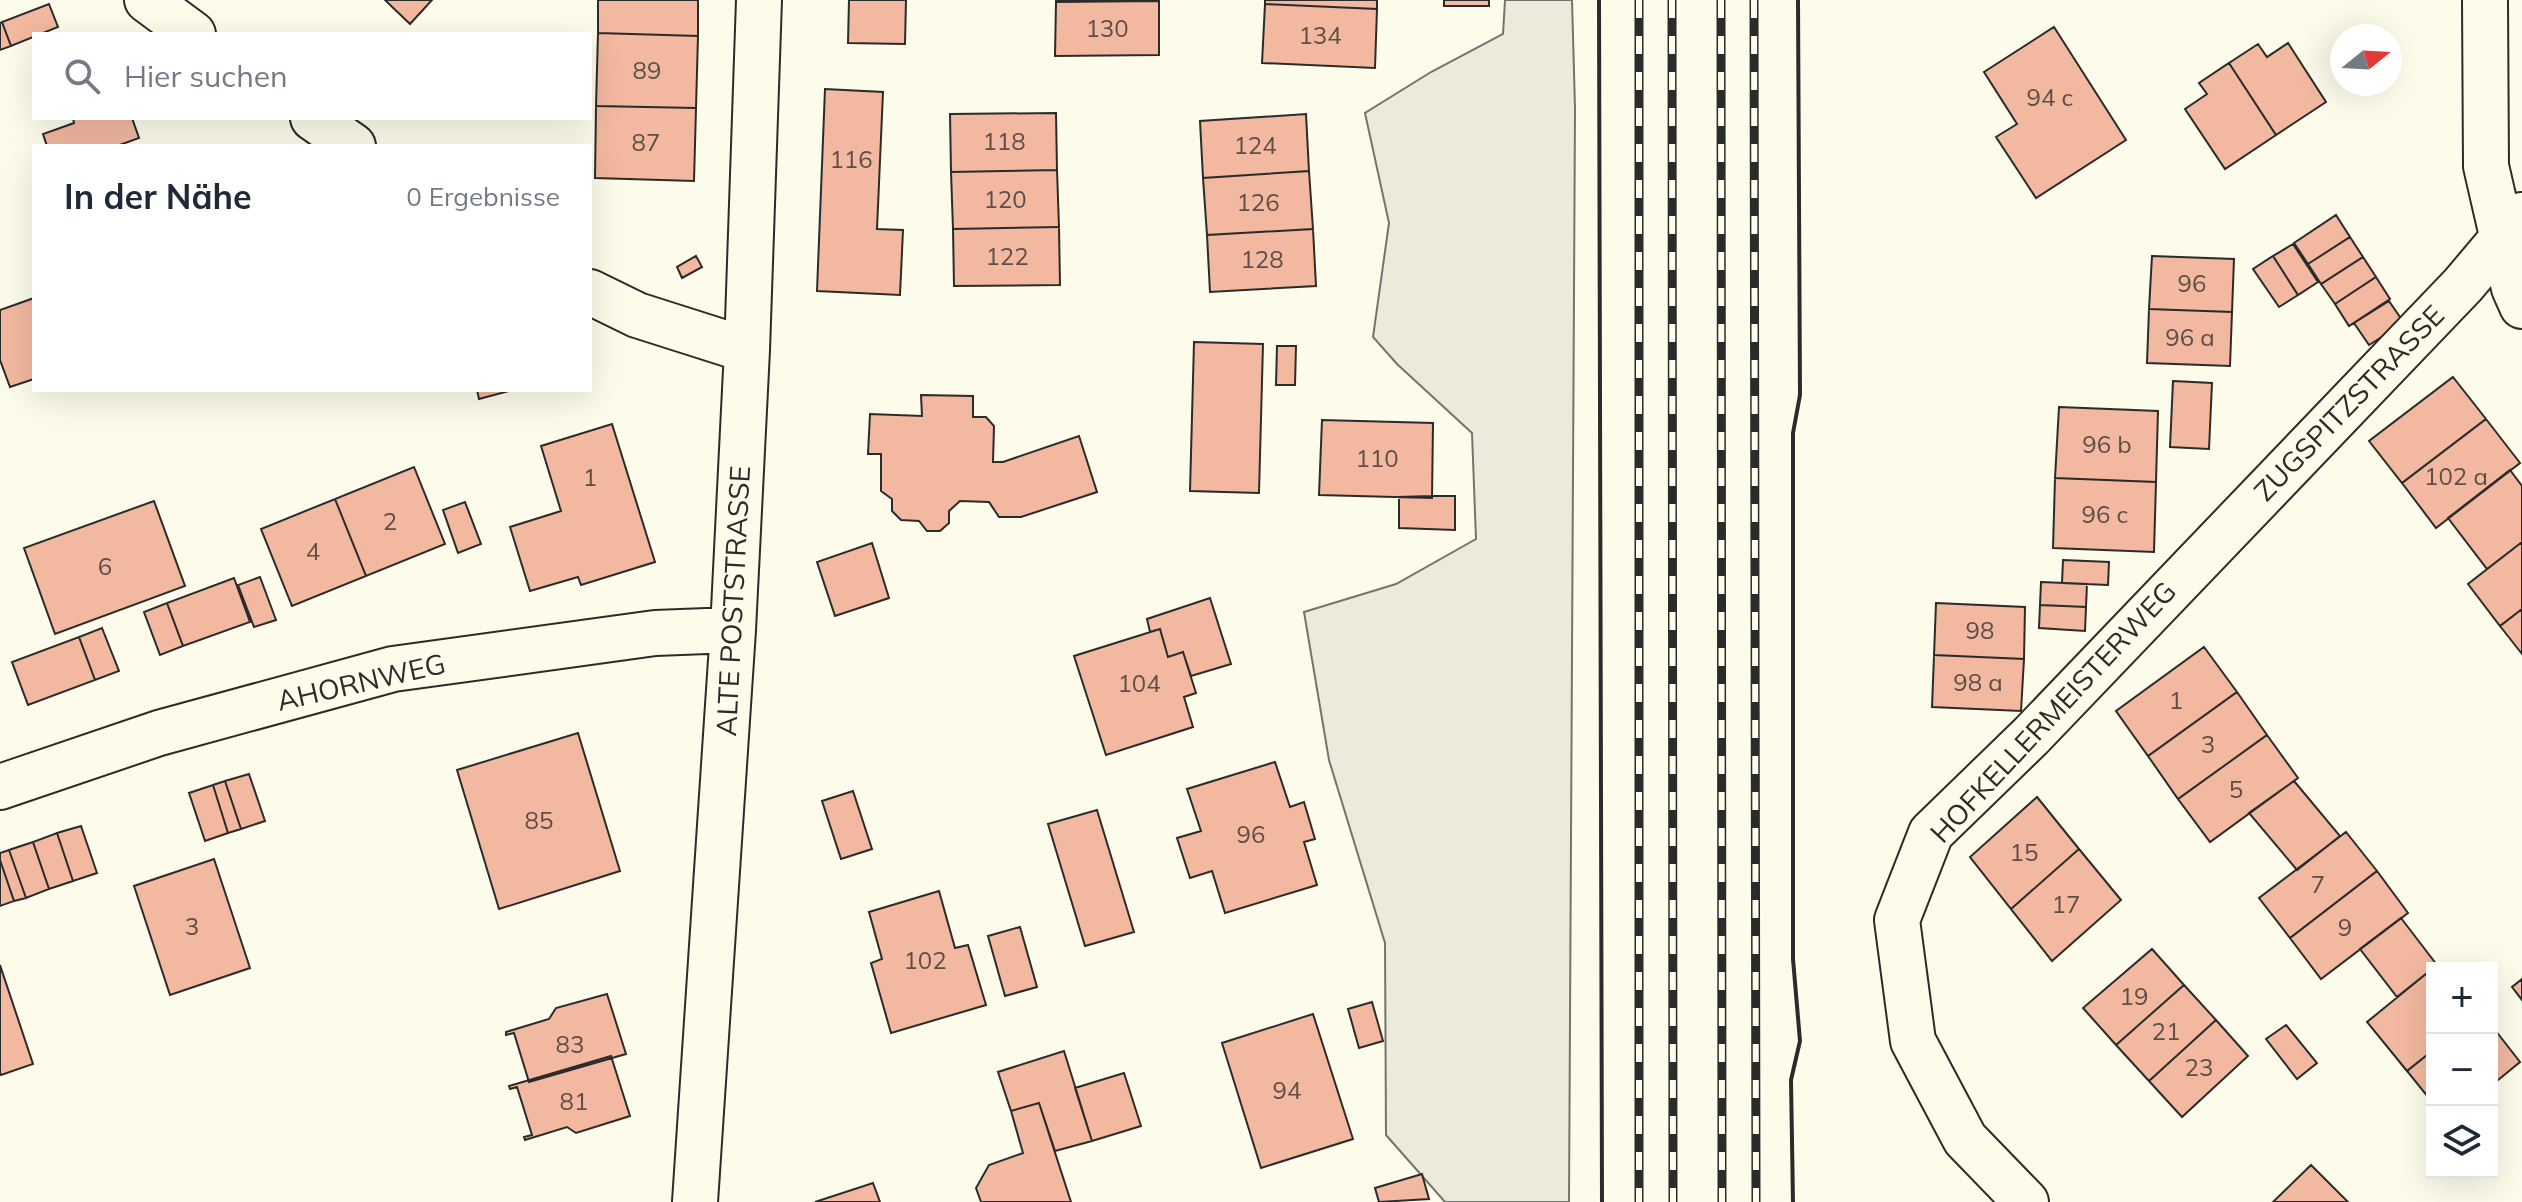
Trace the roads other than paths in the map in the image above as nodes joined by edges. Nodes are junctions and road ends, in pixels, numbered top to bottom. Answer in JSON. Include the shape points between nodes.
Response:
{"nodes":[{"id":1,"x":147,"y":0,"type":"edge"},
{"id":2,"x":759,"y":0,"type":"edge"},
{"id":3,"x":2485,"y":0,"type":"edge"},
{"id":4,"x":190,"y":32,"type":"edge"},
{"id":5,"x":316,"y":120,"type":"edge"},
{"id":6,"x":350,"y":144,"type":"edge"},
{"id":7,"x":2512,"y":225,"type":"edge"},
{"id":8,"x":592,"y":293,"type":"edge"},
{"id":9,"x":2522,"y":306,"type":"edge"},
{"id":10,"x":747,"y":350,"type":"junction"},
{"id":11,"x":2190,"y":566,"type":"joint"},
{"id":12,"x":733,"y":630,"type":"junction"},
{"id":13,"x":0,"y":787,"type":"edge"},
{"id":14,"x":695,"y":1202,"type":"edge"},
{"id":15,"x":2026,"y":1202,"type":"edge"}],
"edges":[{"from":1,"to":4,"type":"street"},
{"from":2,"to":10,"type":"street","name":"ALTE POSTSTRASSE"},
{"from":3,"to":7,"type":"street","via":[[2486,166]]},
{"from":5,"to":6,"type":"street"},
{"from":7,"to":9,"type":"street"},
{"from":7,"to":11,"type":"street","name":"ZUGSPITZSTRASSE","via":[[2463,285]]},
{"from":8,"to":10,"type":"street","via":[[637,315]]},
{"from":10,"to":12,"type":"street","name":"ALTE POSTSTRASSE"},
{"from":11,"to":15,"type":"street","name":"HOFKELLERMEISTERWEG","via":[[2031,736],[1931,833],[1897,920],[1913,1041],[1965,1139]]},
{"from":12,"to":13,"type":"street","name":"AHORNWEG","via":[[655,633],[393,669],[159,733]]},
{"from":12,"to":14,"type":"street","name":"ALTE POSTSTRASSE"}]}
